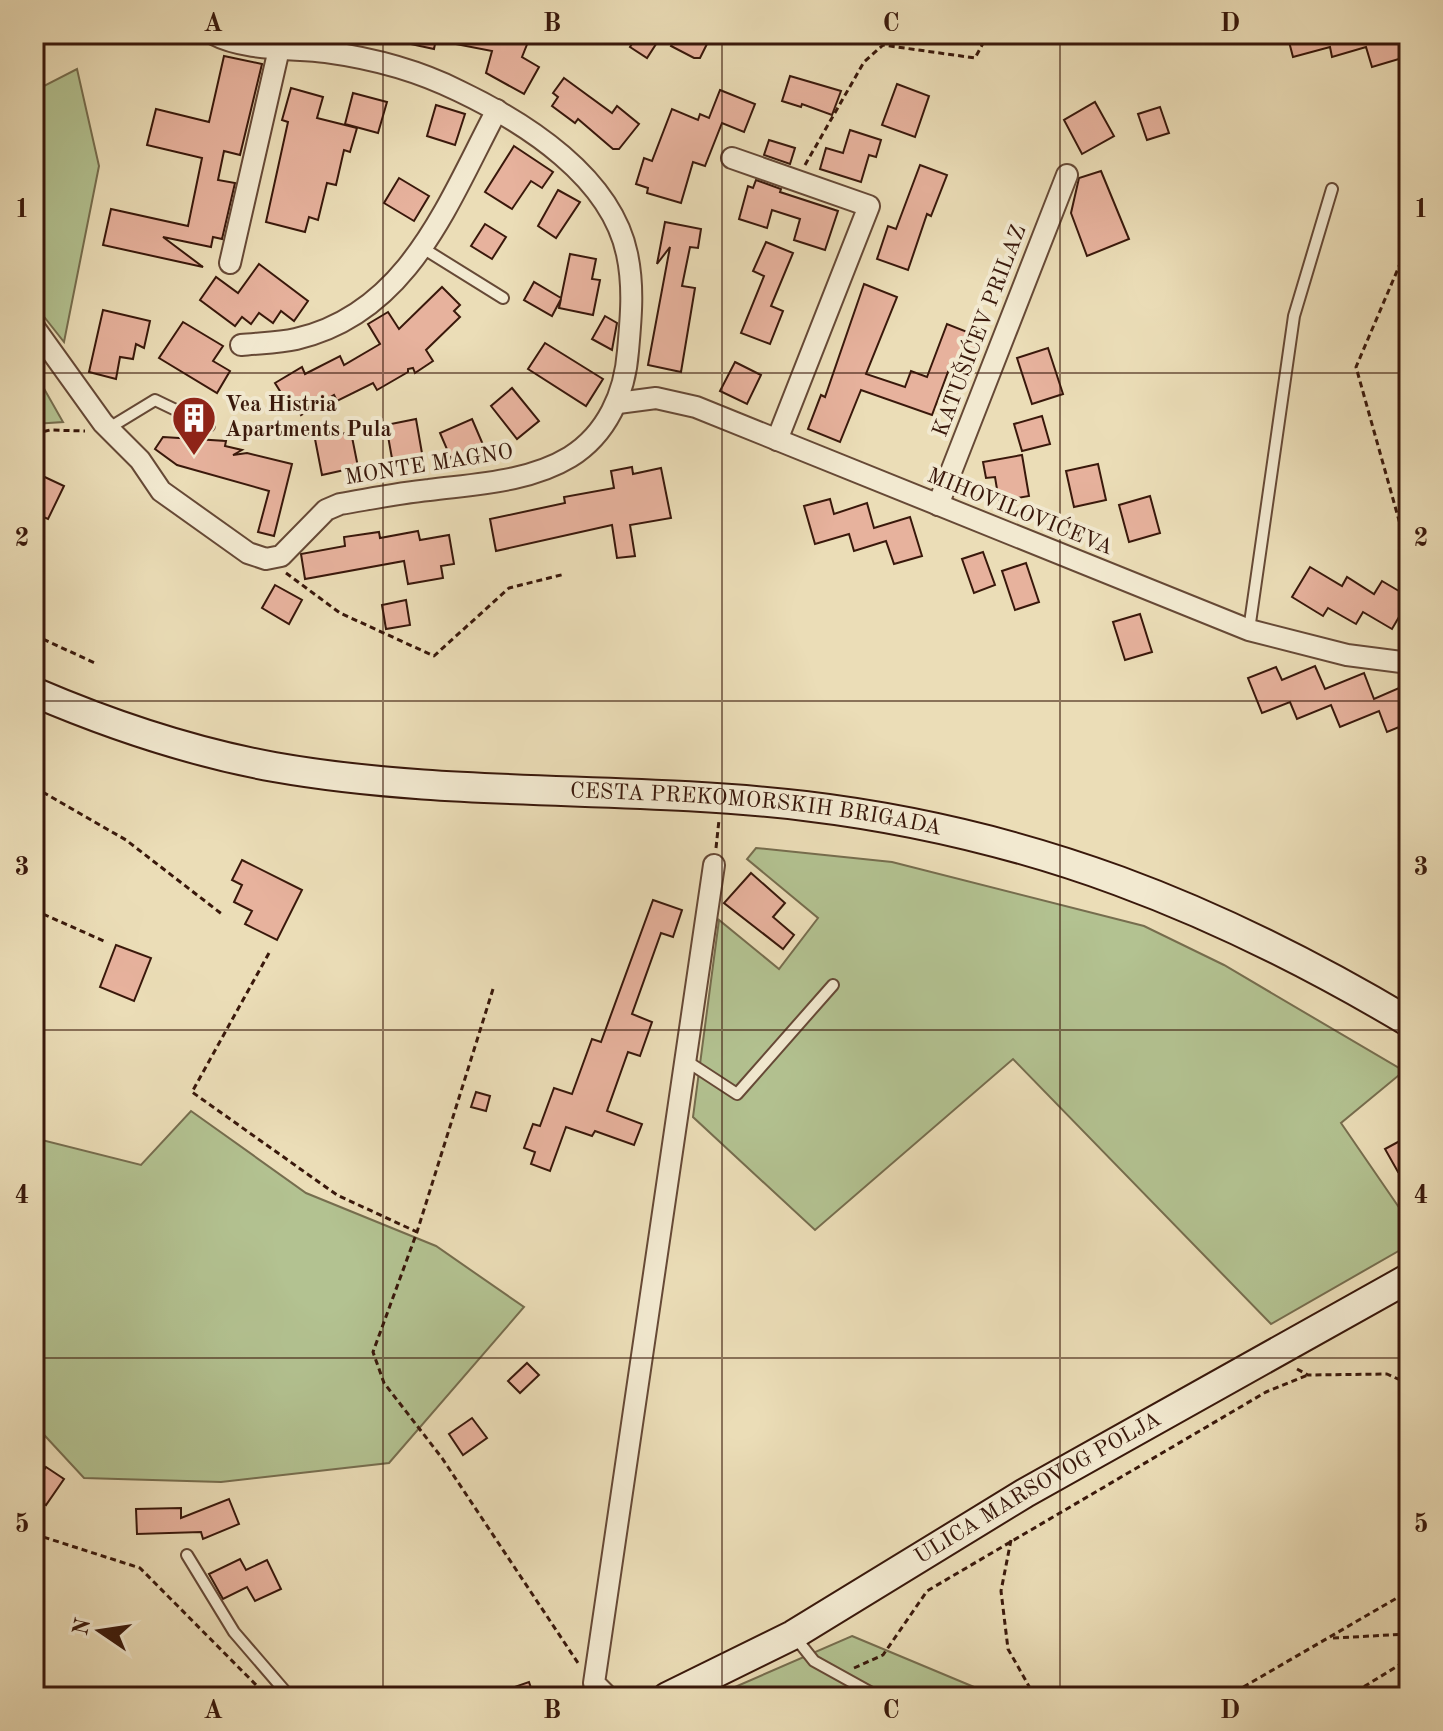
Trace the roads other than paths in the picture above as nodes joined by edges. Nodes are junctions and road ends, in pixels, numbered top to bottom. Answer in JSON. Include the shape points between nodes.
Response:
{"nodes":[{"id":1,"x":213,"y":34,"type":"edge"},
{"id":2,"x":279,"y":49,"type":"junction"},
{"id":3,"x":497,"y":110,"type":"junction"},
{"id":4,"x":732,"y":158,"type":"dead end"},
{"id":5,"x":1067,"y":175,"type":"dead end"},
{"id":6,"x":1332,"y":189,"type":"dead end"},
{"id":7,"x":421,"y":247,"type":"junction"},
{"id":8,"x":230,"y":263,"type":"dead end"},
{"id":9,"x":503,"y":298,"type":"dead end"},
{"id":10,"x":34,"y":327,"type":"edge"},
{"id":11,"x":241,"y":345,"type":"dead end"},
{"id":12,"x":618,"y":403,"type":"junction"},
{"id":13,"x":106,"y":426,"type":"junction"},
{"id":14,"x":209,"y":426,"type":"dead end"},
{"id":15,"x":777,"y":440,"type":"junction"},
{"id":16,"x":938,"y":505,"type":"junction"},
{"id":17,"x":1249,"y":630,"type":"junction"},
{"id":18,"x":1409,"y":663,"type":"edge"},
{"id":19,"x":34,"y":679,"type":"edge"},
{"id":20,"x":34,"y":692,"type":"edge"},
{"id":21,"x":72,"y":708,"type":"junction"},
{"id":22,"x":714,"y":865,"type":"road end"},
{"id":23,"x":833,"y":985,"type":"dead end"},
{"id":24,"x":1404,"y":1033,"type":"edge"},
{"id":25,"x":685,"y":1060,"type":"junction"},
{"id":26,"x":1409,"y":1278,"type":"edge"},
{"id":27,"x":187,"y":1555,"type":"dead end"},
{"id":28,"x":793,"y":1635,"type":"junction"},
{"id":29,"x":596,"y":1692,"type":"edge"},
{"id":30,"x":290,"y":1697,"type":"edge"},
{"id":31,"x":667,"y":1697,"type":"edge"},
{"id":32,"x":879,"y":1697,"type":"edge"}],
"edges":[{"from":1,"to":2,"type":"street","name":"MONTE MAGNO"},
{"from":2,"to":3,"type":"street","name":"MONTE MAGNO","via":[[328,52],[392,66]]},
{"from":2,"to":8,"type":"street"},
{"from":3,"to":7,"type":"street"},
{"from":3,"to":12,"type":"street","name":"MONTE MAGNO","via":[[574,169],[619,226],[632,306]]},
{"from":4,"to":15,"type":"street","via":[[869,206]]},
{"from":5,"to":16,"type":"street","name":"KATUŠIĆEV PRILAZ"},
{"from":6,"to":17,"type":"lane","via":[[1294,316]]},
{"from":7,"to":9,"type":"lane"},
{"from":7,"to":11,"type":"street","via":[[403,276],[346,320],[297,339]]},
{"from":10,"to":13,"type":"street"},
{"from":12,"to":13,"type":"street","name":"MONTE MAGNO","via":[[597,434],[569,458],[492,483],[340,504],[326,510],[281,556],[266,559],[248,553],[161,491]]},
{"from":12,"to":15,"type":"street","name":"MIHOVILOVIĆEVA","via":[[656,398],[696,407]]},
{"from":13,"to":14,"type":"lane","via":[[155,400]]},
{"from":15,"to":16,"type":"street","name":"MIHOVILOVIĆEVA"},
{"from":16,"to":17,"type":"street","name":"MIHOVILOVIĆEVA"},
{"from":17,"to":18,"type":"street","name":"MIHOVILOVIĆEVA","via":[[1347,655]]},
{"from":19,"to":21,"type":"main road","name":"CESTA PREKOMORSKIH BRIGADA"},
{"from":20,"to":21,"type":"main road","name":"CESTA PREKOMORSKIH BRIGADA"},
{"from":21,"to":24,"type":"main road","name":"CESTA PREKOMORSKIH BRIGADA","via":[[188,746],[293,770],[410,783],[767,802],[951,831],[1088,868],[1214,917],[1322,970]]},
{"from":22,"to":25,"type":"street"},
{"from":23,"to":25,"type":"lane","via":[[737,1094]]},
{"from":25,"to":29,"type":"street"},
{"from":26,"to":28,"type":"main road","name":"ULICA MARSOVOG POLJA","via":[[1025,1493]]},
{"from":27,"to":30,"type":"lane","via":[[234,1632]]},
{"from":28,"to":31,"type":"main road","name":"ULICA MARSOVOG POLJA"},
{"from":28,"to":32,"type":"lane","via":[[814,1661]]}]}
